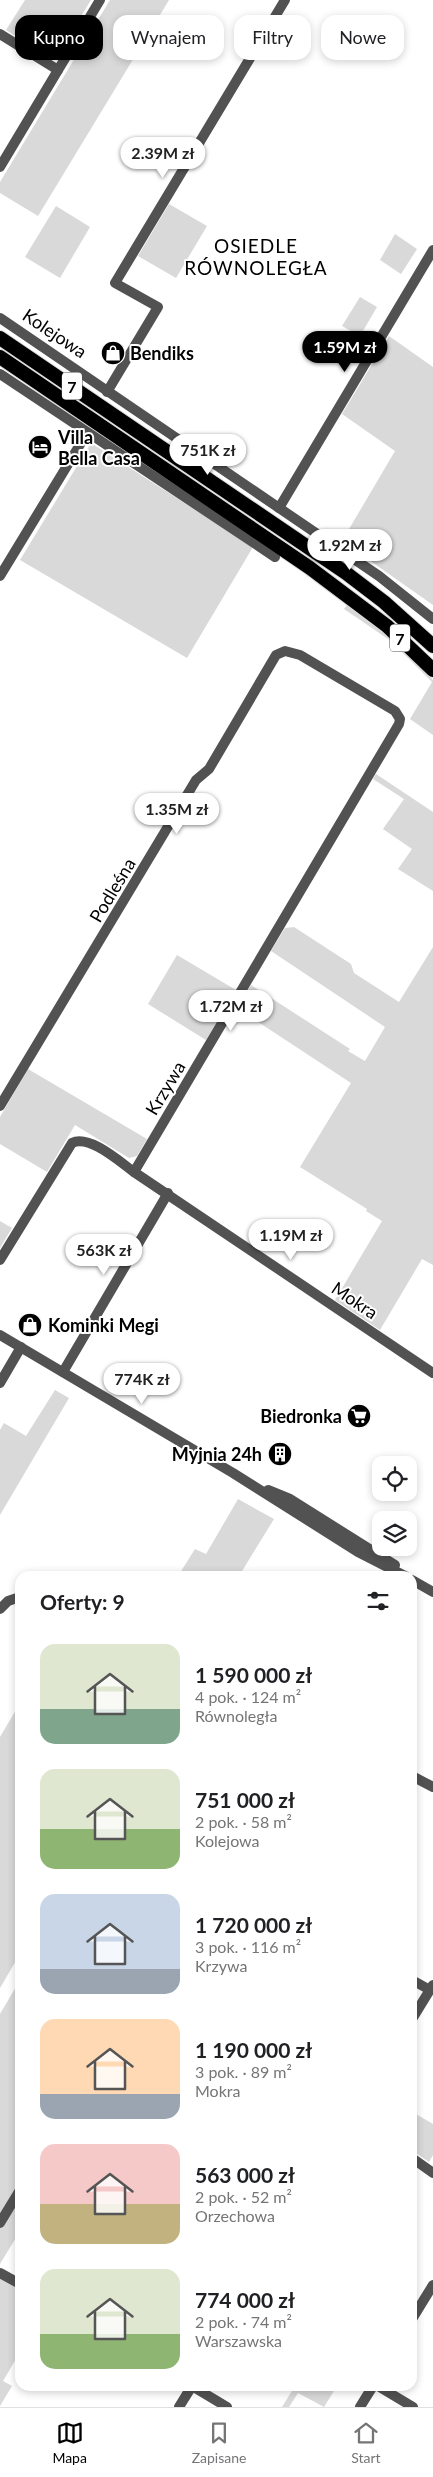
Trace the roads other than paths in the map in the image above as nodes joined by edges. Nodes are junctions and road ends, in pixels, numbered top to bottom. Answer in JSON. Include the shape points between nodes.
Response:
{"nodes":[{"id":1,"x":100,"y":0,"type":"edge"},
{"id":2,"x":285,"y":0,"type":"edge"},
{"id":3,"x":0,"y":34,"type":"edge"},
{"id":4,"x":58,"y":70,"type":"junction"},
{"id":5,"x":0,"y":167,"type":"edge"},
{"id":6,"x":433,"y":250,"type":"edge"},
{"id":7,"x":0,"y":318,"type":"edge"},
{"id":8,"x":0,"y":338,"type":"edge"},
{"id":9,"x":0,"y":358,"type":"edge"},
{"id":10,"x":1,"y":375,"type":"edge"},
{"id":11,"x":107,"y":392,"type":"junction"},
{"id":12,"x":87,"y":433,"type":"junction"},
{"id":13,"x":279,"y":508,"type":"junction"},
{"id":14,"x":274,"y":557,"type":"joint"},
{"id":15,"x":310,"y":568,"type":"junction"},
{"id":16,"x":0,"y":576,"type":"edge"},
{"id":17,"x":433,"y":619,"type":"edge"},
{"id":18,"x":433,"y":646,"type":"edge"},
{"id":19,"x":433,"y":670,"type":"edge"},
{"id":20,"x":395,"y":711,"type":"joint"},
{"id":21,"x":0,"y":1106,"type":"edge"},
{"id":22,"x":134,"y":1172,"type":"junction"},
{"id":23,"x":168,"y":1193,"type":"junction"},
{"id":24,"x":0,"y":1260,"type":"edge"},
{"id":25,"x":0,"y":1335,"type":"edge"},
{"id":26,"x":21,"y":1347,"type":"junction"},
{"id":27,"x":63,"y":1372,"type":"junction"},
{"id":28,"x":433,"y":1373,"type":"edge"},
{"id":29,"x":0,"y":1383,"type":"edge"},
{"id":30,"x":368,"y":1552,"type":"junction"},
{"id":31,"x":396,"y":1571,"type":"edge"},
{"id":32,"x":399,"y":1571,"type":"edge"},
{"id":33,"x":417,"y":1582,"type":"edge"},
{"id":34,"x":433,"y":1592,"type":"edge"},
{"id":35,"x":15,"y":1598,"type":"edge"},
{"id":36,"x":0,"y":1609,"type":"edge"},
{"id":37,"x":417,"y":1779,"type":"edge"},
{"id":38,"x":433,"y":1787,"type":"edge"},
{"id":39,"x":417,"y":1982,"type":"edge"},
{"id":40,"x":432,"y":1988,"type":"edge"},
{"id":41,"x":417,"y":2011,"type":"edge"},
{"id":42,"x":417,"y":2162,"type":"edge"},
{"id":43,"x":433,"y":2173,"type":"edge"},
{"id":44,"x":15,"y":2198,"type":"edge"},
{"id":45,"x":0,"y":2223,"type":"edge"},
{"id":46,"x":0,"y":2273,"type":"edge"},
{"id":47,"x":15,"y":2281,"type":"edge"},
{"id":48,"x":433,"y":2285,"type":"edge"},
{"id":49,"x":429,"y":2301,"type":"edge"},
{"id":50,"x":417,"y":2314,"type":"edge"},
{"id":51,"x":189,"y":2391,"type":"edge"},
{"id":52,"x":200,"y":2391,"type":"edge"},
{"id":53,"x":370,"y":2391,"type":"edge"},
{"id":54,"x":386,"y":2391,"type":"edge"},
{"id":55,"x":180,"y":2407,"type":"edge"},
{"id":56,"x":227,"y":2407,"type":"edge"},
{"id":57,"x":360,"y":2407,"type":"edge"},
{"id":58,"x":413,"y":2407,"type":"edge"}],
"edges":[{"from":1,"to":4,"type":"street"},
{"from":2,"to":11,"type":"street","via":[[115,283],[158,308]]},
{"from":3,"to":4,"type":"street"},
{"from":4,"to":5,"type":"street"},
{"from":6,"to":13,"type":"street"},
{"from":7,"to":11,"type":"street","name":"Kolejowa"},
{"from":8,"to":18,"type":"highway","name":"Kolejowa","number":"7","via":[[346,573]]},
{"from":9,"to":15,"type":"highway","number":"7"},
{"from":10,"to":12,"type":"street"},
{"from":11,"to":13,"type":"street","name":"Kolejowa"},
{"from":12,"to":14,"type":"street"},
{"from":12,"to":16,"type":"street"},
{"from":13,"to":17,"type":"street","name":"Kolejowa","via":[[379,576]]},
{"from":14,"to":15,"type":"highway"},
{"from":15,"to":19,"type":"highway","number":"7","via":[[387,626]]},
{"from":20,"to":21,"type":"street","name":"Podleśna","via":[[300,655],[285,650],[276,655],[209,769],[196,780]]},
{"from":20,"to":22,"type":"street","name":"Krzywa","via":[[399,724]]},
{"from":22,"to":23,"type":"street","name":"Mokra"},
{"from":22,"to":24,"type":"street","via":[[91,1143],[78,1140],[72,1143]]},
{"from":23,"to":27,"type":"street"},
{"from":23,"to":28,"type":"street","name":"Mokra"},
{"from":25,"to":26,"type":"street"},
{"from":26,"to":27,"type":"street"},
{"from":26,"to":29,"type":"street"},
{"from":27,"to":30,"type":"street","via":[[250,1483],[290,1499]]},
{"from":30,"to":31,"type":"street"},
{"from":30,"to":32,"type":"street"},
{"from":33,"to":34,"type":"street"},
{"from":35,"to":36,"type":"street","via":[[8,1600]]},
{"from":37,"to":38,"type":"street"},
{"from":39,"to":40,"type":"street"},
{"from":40,"to":41,"type":"street"},
{"from":42,"to":43,"type":"street"},
{"from":44,"to":45,"type":"street"},
{"from":46,"to":47,"type":"street"},
{"from":48,"to":49,"type":"street"},
{"from":49,"to":50,"type":"street"},
{"from":51,"to":55,"type":"street"},
{"from":52,"to":56,"type":"street"},
{"from":53,"to":57,"type":"street"},
{"from":54,"to":58,"type":"street"}]}
